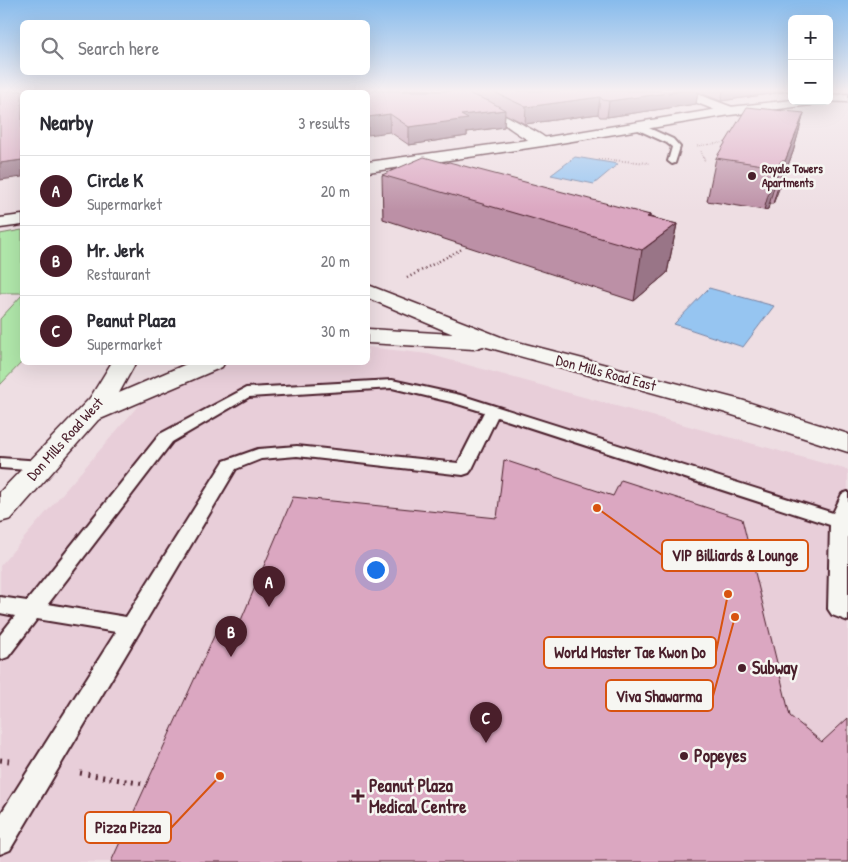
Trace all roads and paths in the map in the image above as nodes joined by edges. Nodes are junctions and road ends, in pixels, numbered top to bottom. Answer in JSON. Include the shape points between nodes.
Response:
{"nodes":[{"id":1,"x":524,"y":131,"type":"edge"},
{"id":2,"x":605,"y":131,"type":"edge"},
{"id":3,"x":649,"y":131,"type":"edge"},
{"id":4,"x":542,"y":142,"type":"junction"},
{"id":5,"x":727,"y":142,"type":"edge"},
{"id":6,"x":676,"y":147,"type":"junction"},
{"id":7,"x":672,"y":161,"type":"dead end"},
{"id":8,"x":370,"y":167,"type":"edge"},
{"id":9,"x":20,"y":220,"type":"edge"},
{"id":10,"x":0,"y":223,"type":"edge"},
{"id":11,"x":462,"y":249,"type":"dead end"},
{"id":12,"x":403,"y":280,"type":"dead end"},
{"id":13,"x":370,"y":292,"type":"edge"},
{"id":14,"x":370,"y":336,"type":"edge"},
{"id":15,"x":498,"y":344,"type":"junction"},
{"id":16,"x":122,"y":365,"type":"edge"},
{"id":17,"x":206,"y":365,"type":"edge"},
{"id":18,"x":493,"y":410,"type":"junction"},
{"id":19,"x":88,"y":415,"type":"junction"},
{"id":20,"x":848,"y":443,"type":"edge"},
{"id":21,"x":0,"y":463,"type":"edge"},
{"id":22,"x":41,"y":466,"type":"junction"},
{"id":23,"x":848,"y":498,"type":"edge"},
{"id":24,"x":0,"y":511,"type":"edge"},
{"id":25,"x":844,"y":522,"type":"edge"},
{"id":26,"x":0,"y":605,"type":"edge"},
{"id":27,"x":32,"y":610,"type":"junction"},
{"id":28,"x":848,"y":613,"type":"edge"},
{"id":29,"x":131,"y":626,"type":"junction"},
{"id":30,"x":0,"y":651,"type":"edge"},
{"id":31,"x":0,"y":760,"type":"edge"},
{"id":32,"x":44,"y":767,"type":"junction"},
{"id":33,"x":161,"y":787,"type":"edge"},
{"id":34,"x":0,"y":840,"type":"edge"}],
"edges":[{"from":1,"to":4,"type":"street"},
{"from":2,"to":4,"type":"street"},
{"from":3,"to":6,"type":"lane","via":[[670,140]]},
{"from":4,"to":8,"type":"street"},
{"from":5,"to":6,"type":"path"},
{"from":6,"to":7,"type":"lane"},
{"from":9,"to":10,"type":"street"},
{"from":11,"to":12,"type":"path"},
{"from":13,"to":15,"type":"street","name":"Don Mills Road East"},
{"from":14,"to":15,"type":"street"},
{"from":15,"to":20,"type":"street","name":"Don Mills Road East","via":[[732,406]]},
{"from":16,"to":19,"type":"street","name":"Don Mills Road West","via":[[100,402]]},
{"from":17,"to":19,"type":"street"},
{"from":18,"to":25,"type":"lane"},
{"from":18,"to":27,"type":"lane","via":[[392,384],[246,393],[166,438]]},
{"from":18,"to":29,"type":"lane","via":[[463,469],[297,451],[258,454],[230,465]]},
{"from":19,"to":22,"type":"street","name":"Don Mills Road West"},
{"from":21,"to":22,"type":"lane"},
{"from":22,"to":24,"type":"street","name":"Don Mills Road West"},
{"from":23,"to":25,"type":"lane"},
{"from":25,"to":28,"type":"lane","via":[[839,609]]},
{"from":26,"to":27,"type":"lane"},
{"from":27,"to":29,"type":"lane"},
{"from":27,"to":30,"type":"lane"},
{"from":29,"to":32,"type":"lane"},
{"from":31,"to":32,"type":"path"},
{"from":32,"to":33,"type":"path"},
{"from":32,"to":34,"type":"lane"}]}
